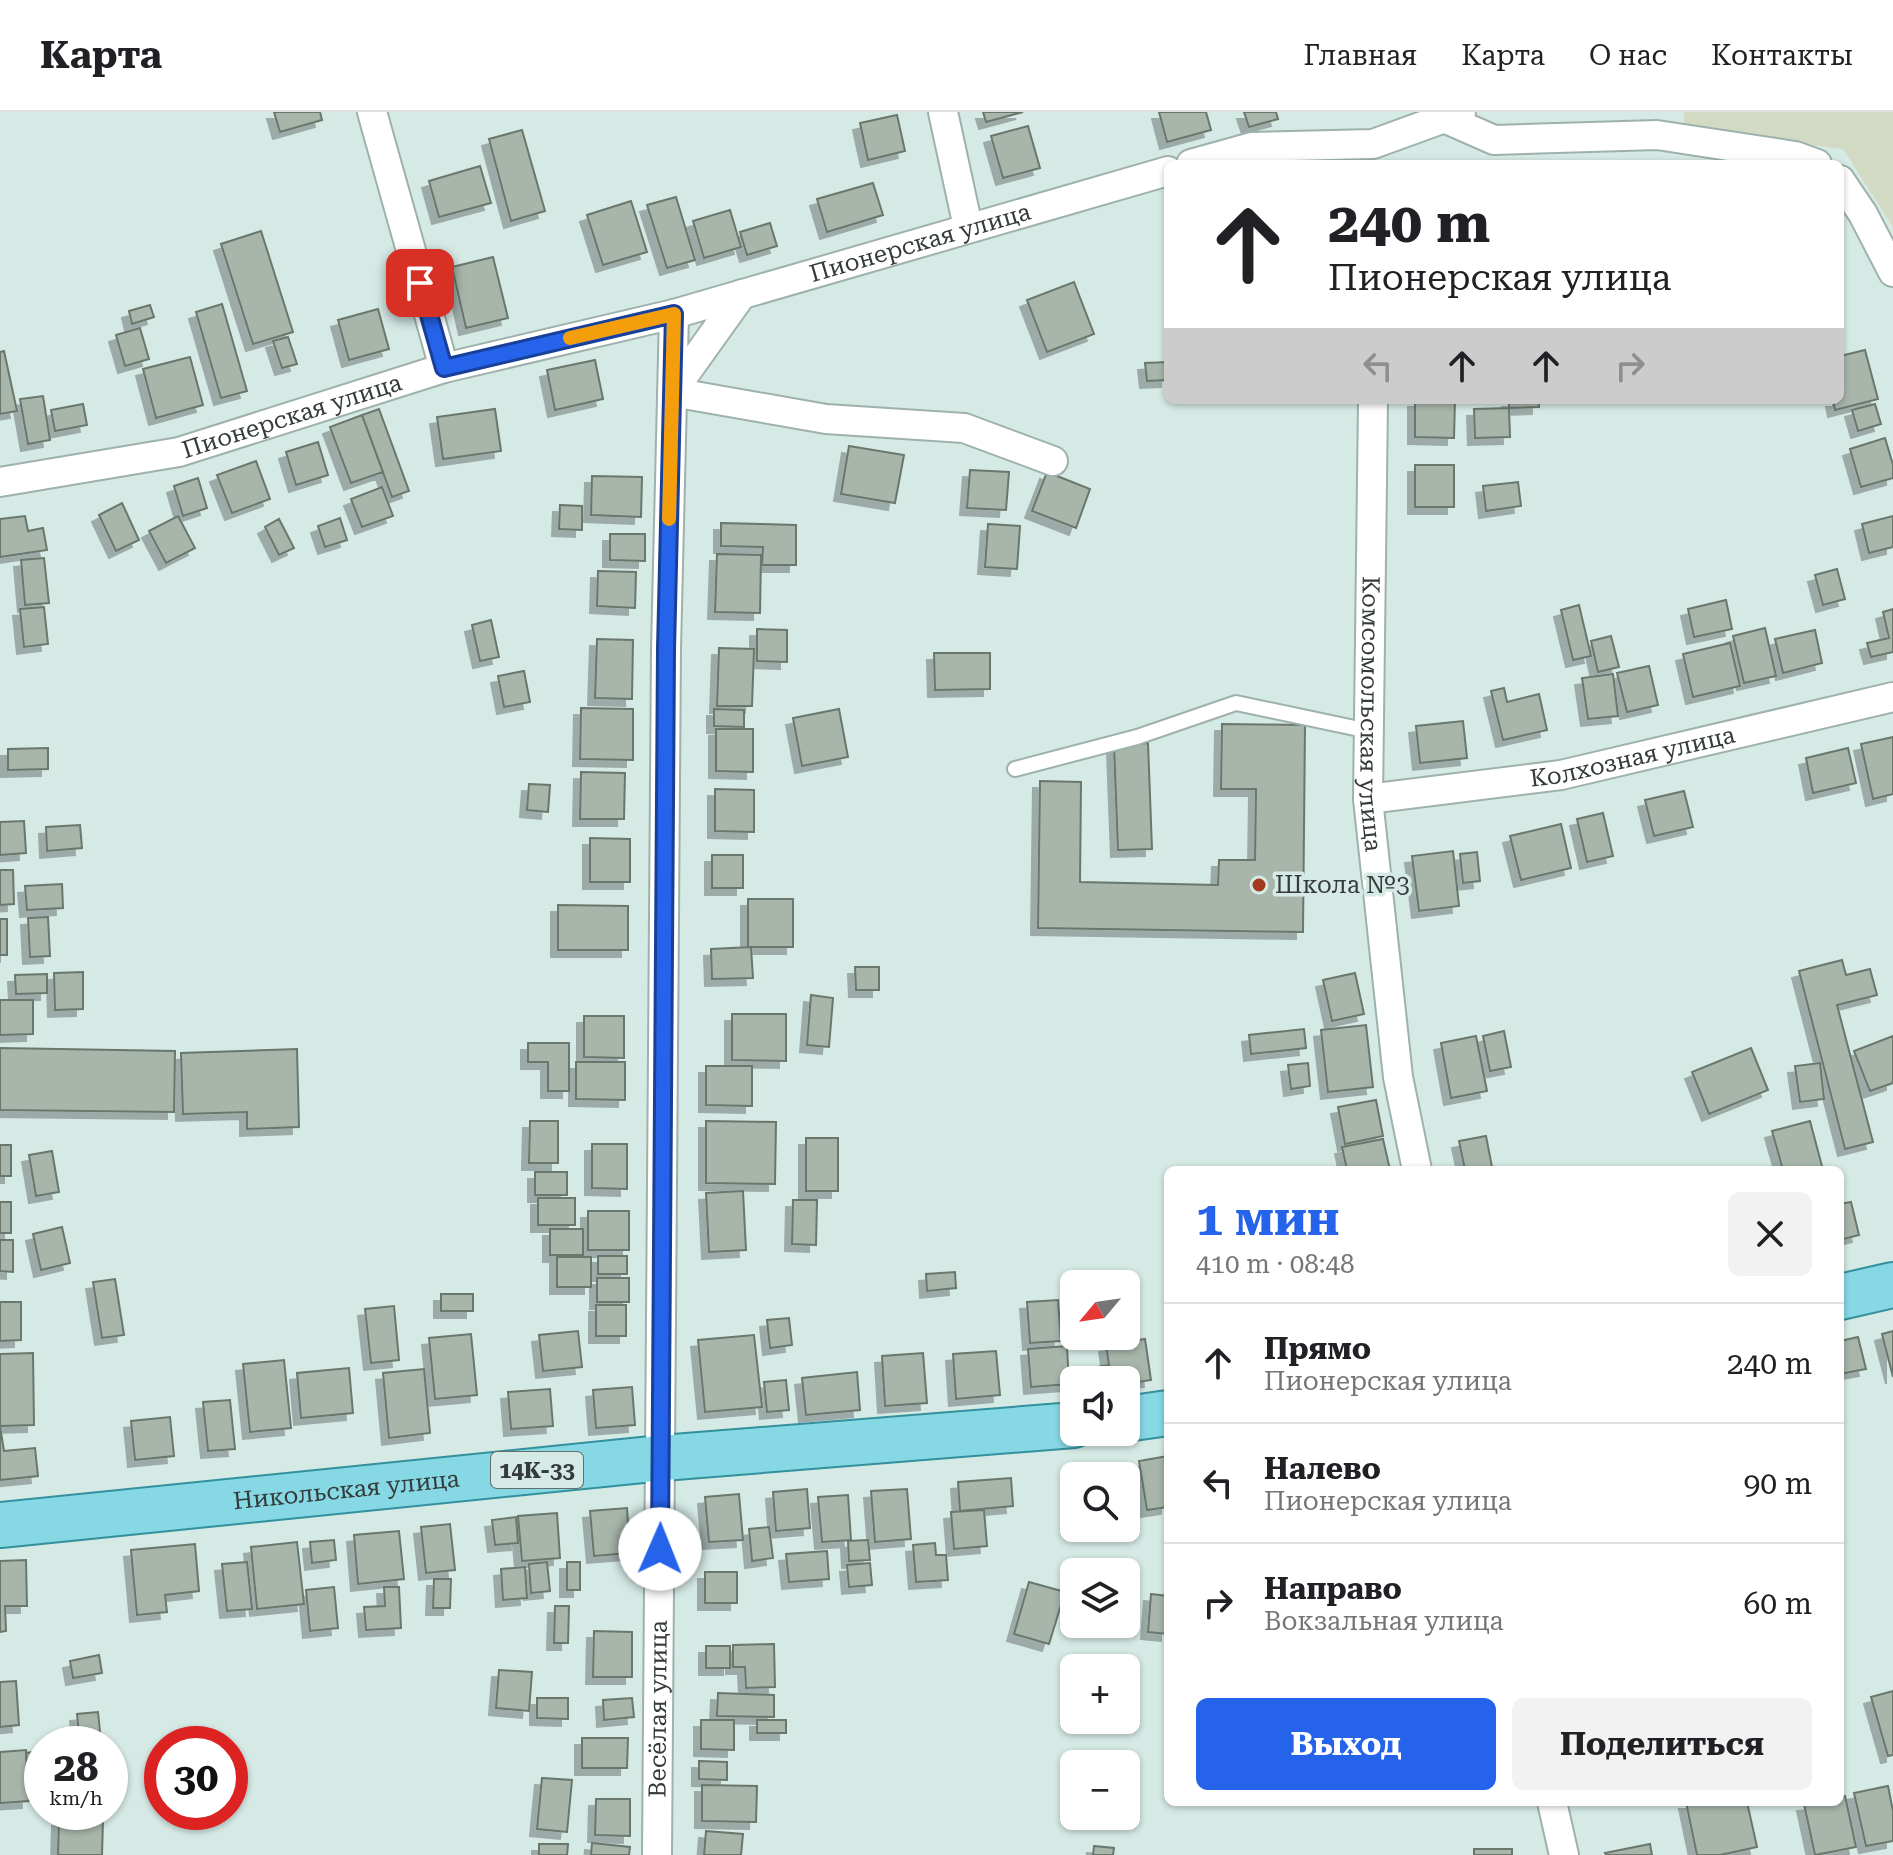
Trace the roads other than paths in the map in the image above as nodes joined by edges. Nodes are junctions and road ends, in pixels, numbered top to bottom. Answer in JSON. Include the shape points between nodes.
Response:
{"nodes":[{"id":1,"x":372,"y":112,"type":"edge"},
{"id":2,"x":943,"y":112,"type":"edge"},
{"id":3,"x":1453,"y":115,"type":"edge"},
{"id":4,"x":1373,"y":154,"type":"edge"},
{"id":5,"x":1205,"y":160,"type":"edge"},
{"id":6,"x":1806,"y":160,"type":"edge"},
{"id":7,"x":1164,"y":172,"type":"edge"},
{"id":8,"x":1844,"y":186,"type":"edge"},
{"id":9,"x":968,"y":227,"type":"junction"},
{"id":10,"x":1893,"y":272,"type":"edge"},
{"id":11,"x":742,"y":294,"type":"junction"},
{"id":12,"x":674,"y":314,"type":"junction"},
{"id":13,"x":444,"y":368,"type":"junction"},
{"id":14,"x":672,"y":392,"type":"junction"},
{"id":15,"x":1373,"y":404,"type":"edge"},
{"id":16,"x":1053,"y":461,"type":"dead end"},
{"id":17,"x":0,"y":482,"type":"edge"},
{"id":18,"x":1893,"y":697,"type":"edge"},
{"id":19,"x":1369,"y":731,"type":"junction"},
{"id":20,"x":1015,"y":769,"type":"dead end"},
{"id":21,"x":1368,"y":799,"type":"junction"},
{"id":22,"x":1416,"y":1166,"type":"edge"},
{"id":23,"x":1893,"y":1285,"type":"edge"},
{"id":24,"x":1844,"y":1296,"type":"edge"},
{"id":25,"x":1164,"y":1414,"type":"edge"},
{"id":26,"x":1140,"y":1417,"type":"edge"},
{"id":27,"x":1060,"y":1426,"type":"edge"},
{"id":28,"x":662,"y":1458,"type":"junction"},
{"id":29,"x":0,"y":1525,"type":"edge"},
{"id":30,"x":1553,"y":1806,"type":"edge"},
{"id":31,"x":657,"y":1855,"type":"edge"},
{"id":32,"x":1564,"y":1855,"type":"edge"}],
"edges":[{"from":1,"to":13,"type":"street"},
{"from":2,"to":9,"type":"street"},
{"from":3,"to":4,"type":"street"},
{"from":3,"to":6,"type":"street","via":[[1494,140],[1657,135]]},
{"from":4,"to":5,"type":"street","via":[[1252,147]]},
{"from":7,"to":9,"type":"street","name":"Пионерская улица"},
{"from":8,"to":10,"type":"street"},
{"from":9,"to":11,"type":"street","name":"Пионерская улица"},
{"from":11,"to":12,"type":"street","name":"Пионерская улица"},
{"from":11,"to":14,"type":"street"},
{"from":12,"to":13,"type":"street","name":"Пионерская улица"},
{"from":12,"to":14,"type":"street"},
{"from":13,"to":17,"type":"street","name":"Пионерская улица","via":[[179,452]]},
{"from":14,"to":16,"type":"street","via":[[826,419],[964,428]]},
{"from":14,"to":28,"type":"street","name":"Весёлая улица"},
{"from":15,"to":19,"type":"street","name":"Комсомольская улица"},
{"from":18,"to":21,"type":"street","name":"Колхозная улица","via":[[1561,775]]},
{"from":19,"to":20,"type":"lane","via":[[1236,703],[1137,737]]},
{"from":19,"to":21,"type":"street","name":"Комсомольская улица"},
{"from":21,"to":22,"type":"street","name":"Комсомольская улица","via":[[1398,1077]]},
{"from":23,"to":24,"type":"main road"},
{"from":25,"to":26,"type":"main road"},
{"from":27,"to":28,"type":"main road","name":"Никольская улица","number":"14К-33"},
{"from":28,"to":29,"type":"main road","name":"Никольская улица","number":"14К-33"},
{"from":28,"to":31,"type":"street","name":"Весёлая улица"},
{"from":30,"to":32,"type":"street"}]}
